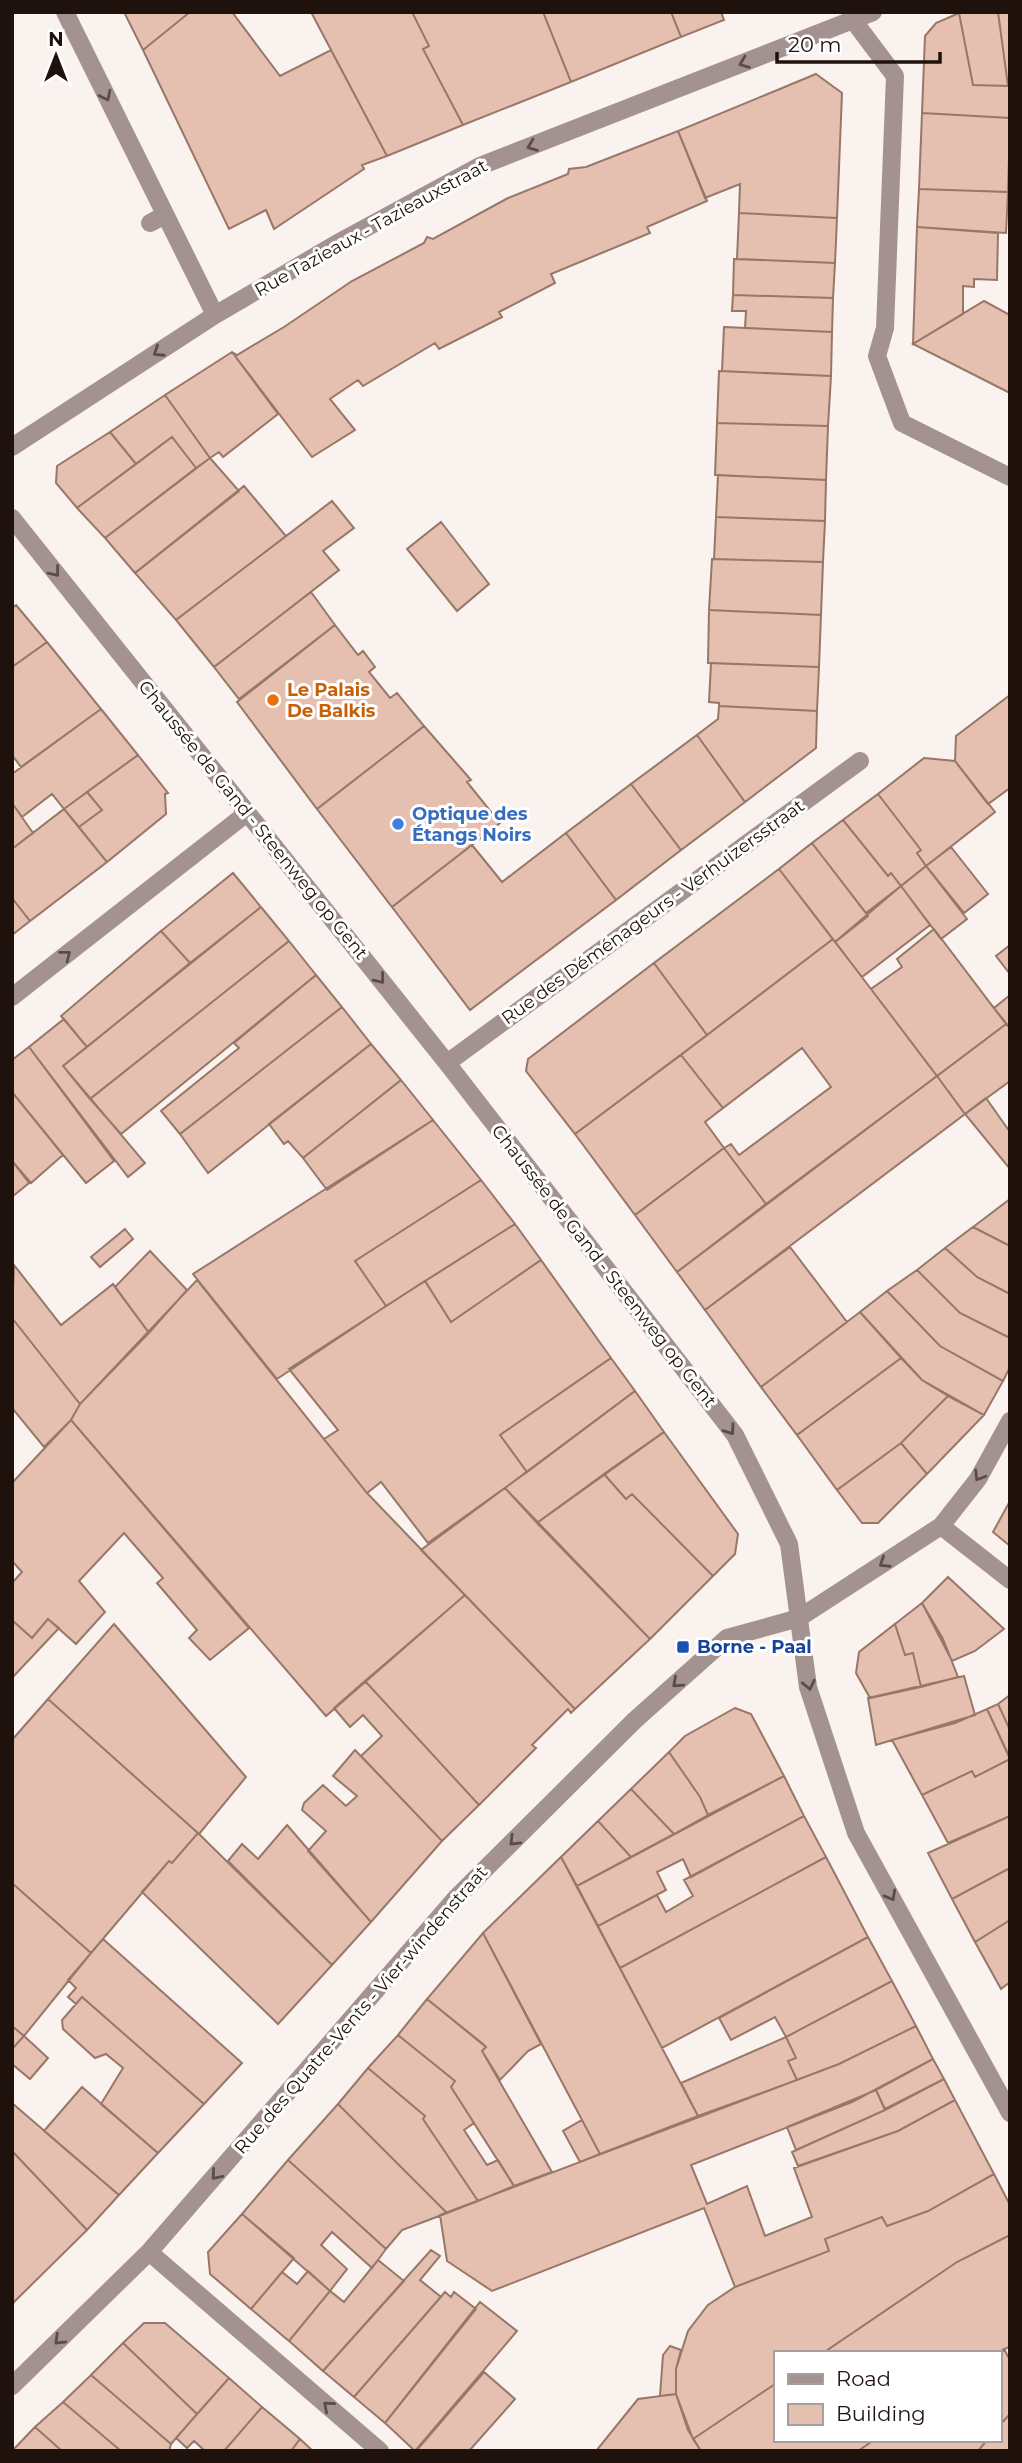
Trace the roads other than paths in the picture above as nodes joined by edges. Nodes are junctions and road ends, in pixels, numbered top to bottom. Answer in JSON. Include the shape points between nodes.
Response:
{"nodes":[{"id":1,"x":65,"y":12,"type":"edge"},
{"id":2,"x":873,"y":12,"type":"edge"},
{"id":3,"x":853,"y":20,"type":"junction"},
{"id":4,"x":215,"y":315,"type":"junction"},
{"id":5,"x":12,"y":447,"type":"edge"},
{"id":6,"x":1010,"y":477,"type":"edge"},
{"id":7,"x":12,"y":518,"type":"edge"},
{"id":8,"x":860,"y":761,"type":"dead end"},
{"id":9,"x":247,"y":813,"type":"junction"},
{"id":10,"x":12,"y":997,"type":"edge"},
{"id":11,"x":447,"y":1063,"type":"junction"},
{"id":12,"x":1010,"y":1421,"type":"edge"},
{"id":13,"x":941,"y":1526,"type":"junction"},
{"id":14,"x":1010,"y":1580,"type":"edge"},
{"id":15,"x":799,"y":1618,"type":"junction"},
{"id":16,"x":1010,"y":2113,"type":"edge"},
{"id":17,"x":149,"y":2252,"type":"junction"},
{"id":18,"x":12,"y":2386,"type":"edge"},
{"id":19,"x":380,"y":2451,"type":"edge"}],
"edges":[{"from":1,"to":4,"type":"street","one_way":true,"via":[[158,219]]},
{"from":2,"to":3,"type":"street","name":"Rue Tazieaux - Tazieauxstraat"},
{"from":3,"to":4,"type":"street","name":"Rue Tazieaux - Tazieauxstraat","one_way":true,"via":[[481,166]]},
{"from":3,"to":6,"type":"street","via":[[895,76],[885,328],[877,356],[902,423]]},
{"from":4,"to":5,"type":"street","name":"Rue Tazieaux - Tazieauxstraat","one_way":true},
{"from":7,"to":9,"type":"street","name":"Chaussée de Gand - Steenweg op Gent","one_way":true},
{"from":8,"to":11,"type":"street","name":"Rue des Déménageurs - Verhuizersstraat"},
{"from":10,"to":9,"type":"street","one_way":true},
{"from":9,"to":11,"type":"street","name":"Chaussée de Gand - Steenweg op Gent","one_way":true},
{"from":11,"to":15,"type":"street","name":"Chaussée de Gand - Steenweg op Gent","one_way":true,"via":[[735,1436],[789,1544]]},
{"from":12,"to":13,"type":"street","name":"Rue des Quatre-Vents - Vier-windenstraat","one_way":true,"via":[[978,1479]]},
{"from":13,"to":14,"type":"street"},
{"from":13,"to":15,"type":"street","name":"Rue des Quatre-Vents - Vier-windenstraat","one_way":true},
{"from":15,"to":16,"type":"street","name":"Chaussée de Gand - Steenweg op Gent","one_way":true,"via":[[808,1687],[856,1833]]},
{"from":15,"to":17,"type":"street","name":"Rue des Quatre-Vents - Vier-windenstraat","one_way":true,"via":[[727,1638],[635,1720],[456,1898]]},
{"from":17,"to":18,"type":"street","name":"Rue des Quatre-Vents - Vier-windenstraat","one_way":true},
{"from":19,"to":17,"type":"street","one_way":true}]}
